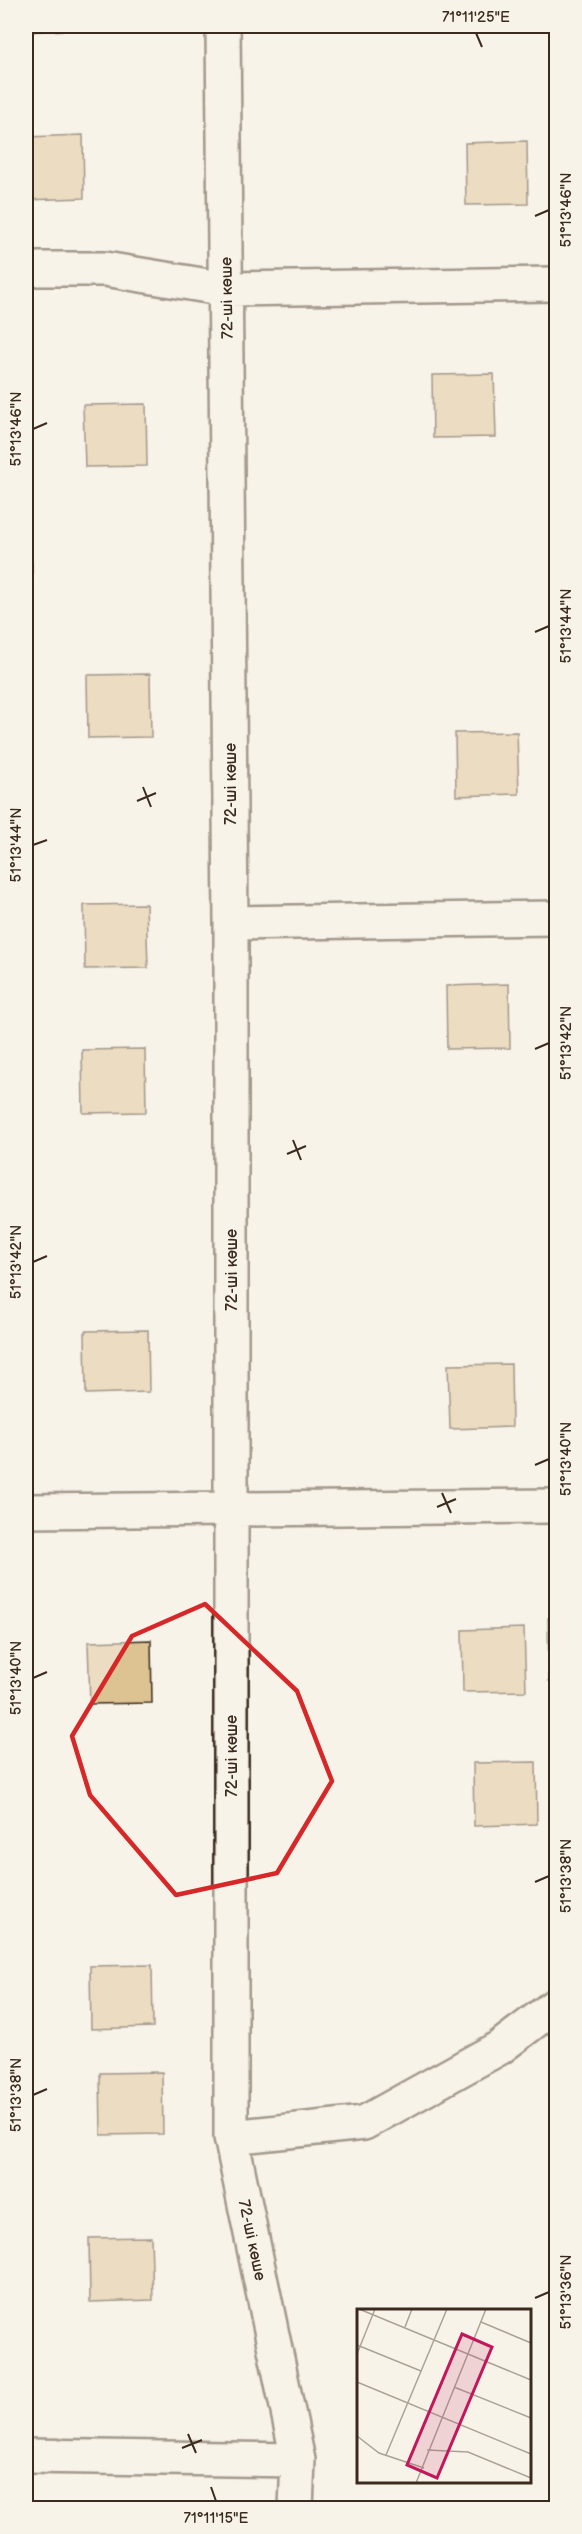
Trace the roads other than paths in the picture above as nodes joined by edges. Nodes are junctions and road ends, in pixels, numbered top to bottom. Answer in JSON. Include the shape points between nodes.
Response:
{"nodes":[{"id":1,"x":223,"y":26,"type":"edge"},
{"id":2,"x":26,"y":269,"type":"edge"},
{"id":3,"x":556,"y":284,"type":"edge"},
{"id":4,"x":226,"y":289,"type":"junction"},
{"id":5,"x":556,"y":918,"type":"edge"},
{"id":6,"x":231,"y":923,"type":"junction"},
{"id":7,"x":556,"y":1506,"type":"edge"},
{"id":8,"x":231,"y":1510,"type":"junction"},
{"id":9,"x":26,"y":1511,"type":"edge"},
{"id":10,"x":556,"y":2005,"type":"edge"},
{"id":11,"x":231,"y":2137,"type":"junction"},
{"id":12,"x":26,"y":2456,"type":"edge"},
{"id":13,"x":298,"y":2460,"type":"junction"},
{"id":14,"x":296,"y":2508,"type":"edge"}],
"edges":[{"from":1,"to":4,"type":"street","name":"72-ші көше"},
{"from":2,"to":4,"type":"street","via":[[105,269]]},
{"from":3,"to":4,"type":"street"},
{"from":4,"to":6,"type":"street","name":"72-ші көше"},
{"from":5,"to":6,"type":"street"},
{"from":6,"to":8,"type":"street","name":"72-ші көше"},
{"from":7,"to":8,"type":"street"},
{"from":8,"to":9,"type":"street"},
{"from":8,"to":11,"type":"street","name":"72-ші көше"},
{"from":10,"to":11,"type":"street","via":[[499,2048],[364,2123]]},
{"from":11,"to":13,"type":"street","name":"72-ші көше"},
{"from":12,"to":13,"type":"street"},
{"from":13,"to":14,"type":"street","name":"72-ші көше"}]}
